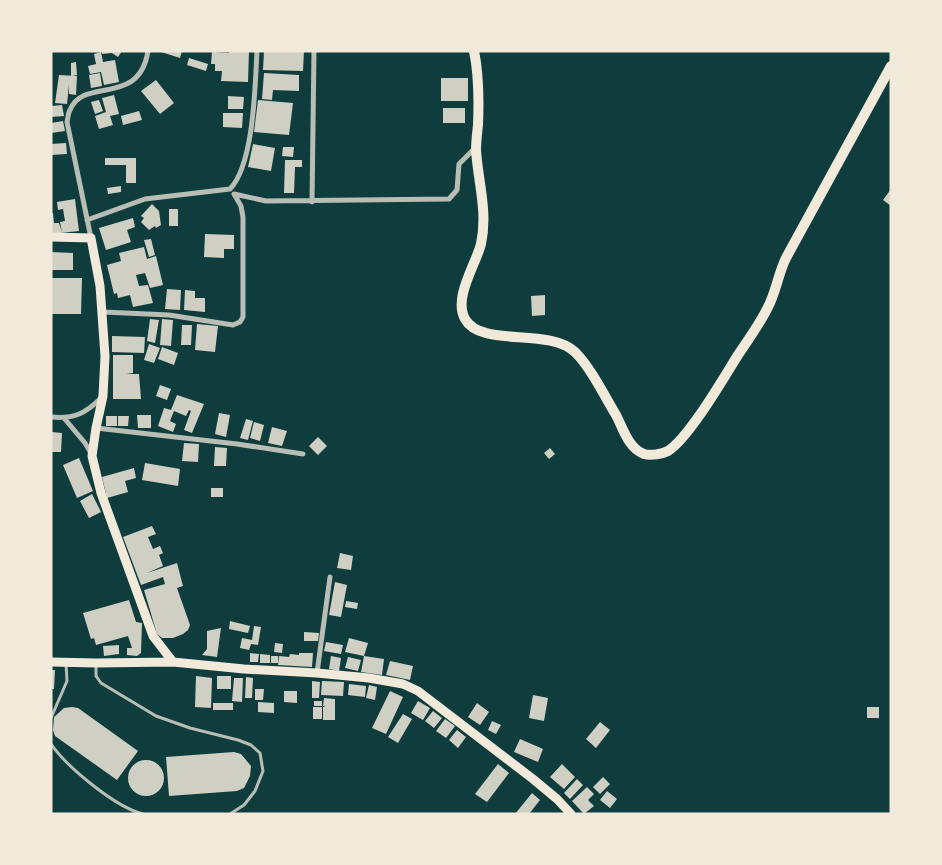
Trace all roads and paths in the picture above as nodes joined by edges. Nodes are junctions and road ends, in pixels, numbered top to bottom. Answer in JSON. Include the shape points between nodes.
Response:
{"nodes":[{"id":1,"x":148,"y":51,"type":"edge"},
{"id":2,"x":257,"y":51,"type":"edge"},
{"id":3,"x":314,"y":51,"type":"edge"},
{"id":4,"x":474,"y":51,"type":"edge"},
{"id":5,"x":891,"y":66,"type":"edge"},
{"id":6,"x":476,"y":147,"type":"junction"},
{"id":7,"x":233,"y":189,"type":"junction"},
{"id":8,"x":312,"y":202,"type":"junction"},
{"id":9,"x":87,"y":220,"type":"junction"},
{"id":10,"x":51,"y":237,"type":"edge"},
{"id":11,"x":91,"y":238,"type":"junction"},
{"id":12,"x":103,"y":312,"type":"junction"},
{"id":13,"x":103,"y":396,"type":"junction"},
{"id":14,"x":51,"y":417,"type":"edge"},
{"id":15,"x":64,"y":418,"type":"junction"},
{"id":16,"x":96,"y":428,"type":"junction"},
{"id":17,"x":303,"y":454,"type":"dead end"},
{"id":18,"x":92,"y":456,"type":"junction"},
{"id":19,"x":330,"y":577,"type":"dead end"},
{"id":20,"x":51,"y":662,"type":"edge"},
{"id":21,"x":66,"y":662,"type":"junction"},
{"id":22,"x":173,"y":662,"type":"junction"},
{"id":23,"x":96,"y":663,"type":"junction"},
{"id":24,"x":317,"y":673,"type":"junction"},
{"id":25,"x":51,"y":718,"type":"edge"},
{"id":26,"x":51,"y":744,"type":"edge"},
{"id":27,"x":143,"y":814,"type":"edge"},
{"id":28,"x":230,"y":814,"type":"edge"},
{"id":29,"x":571,"y":814,"type":"edge"}],
"edges":[{"from":1,"to":9,"type":"street","via":[[144,68],[135,81],[83,96],[70,110],[67,122]]},
{"from":2,"to":7,"type":"street","via":[[252,127],[244,162]]},
{"from":3,"to":8,"type":"street"},
{"from":4,"to":6,"type":"highway"},
{"from":5,"to":6,"type":"highway","via":[[784,262],[768,308],[691,426],[669,450],[660,454],[647,455],[630,442],[588,369],[564,344],[475,330],[464,319],[461,305],[464,288],[480,246],[484,224]]},
{"from":6,"to":8,"type":"street","via":[[459,164],[457,190],[449,199]]},
{"from":7,"to":8,"type":"street","via":[[266,201]]},
{"from":7,"to":9,"type":"street","via":[[145,199]]},
{"from":7,"to":12,"type":"street","via":[[243,217],[243,317],[240,322],[233,324],[169,315]]},
{"from":9,"to":11,"type":"street"},
{"from":10,"to":11,"type":"main road"},
{"from":11,"to":12,"type":"main road"},
{"from":12,"to":13,"type":"main road"},
{"from":13,"to":15,"type":"street","via":[[80,415]]},
{"from":13,"to":16,"type":"main road"},
{"from":14,"to":15,"type":"street"},
{"from":15,"to":18,"type":"street"},
{"from":16,"to":17,"type":"street"},
{"from":16,"to":18,"type":"main road"},
{"from":18,"to":22,"type":"main road","via":[[101,493],[153,636]]},
{"from":19,"to":24,"type":"street"},
{"from":20,"to":21,"type":"main road"},
{"from":21,"to":23,"type":"main road"},
{"from":21,"to":25,"type":"lane","via":[[68,680]]},
{"from":22,"to":23,"type":"main road"},
{"from":22,"to":24,"type":"main road"},
{"from":23,"to":28,"type":"lane","via":[[96,676],[101,683],[156,716],[238,740],[260,753],[263,771],[255,790],[244,805]]},
{"from":24,"to":29,"type":"main road","via":[[369,678],[418,690],[533,779]]},
{"from":26,"to":27,"type":"lane","via":[[94,785],[133,811]]}]}
